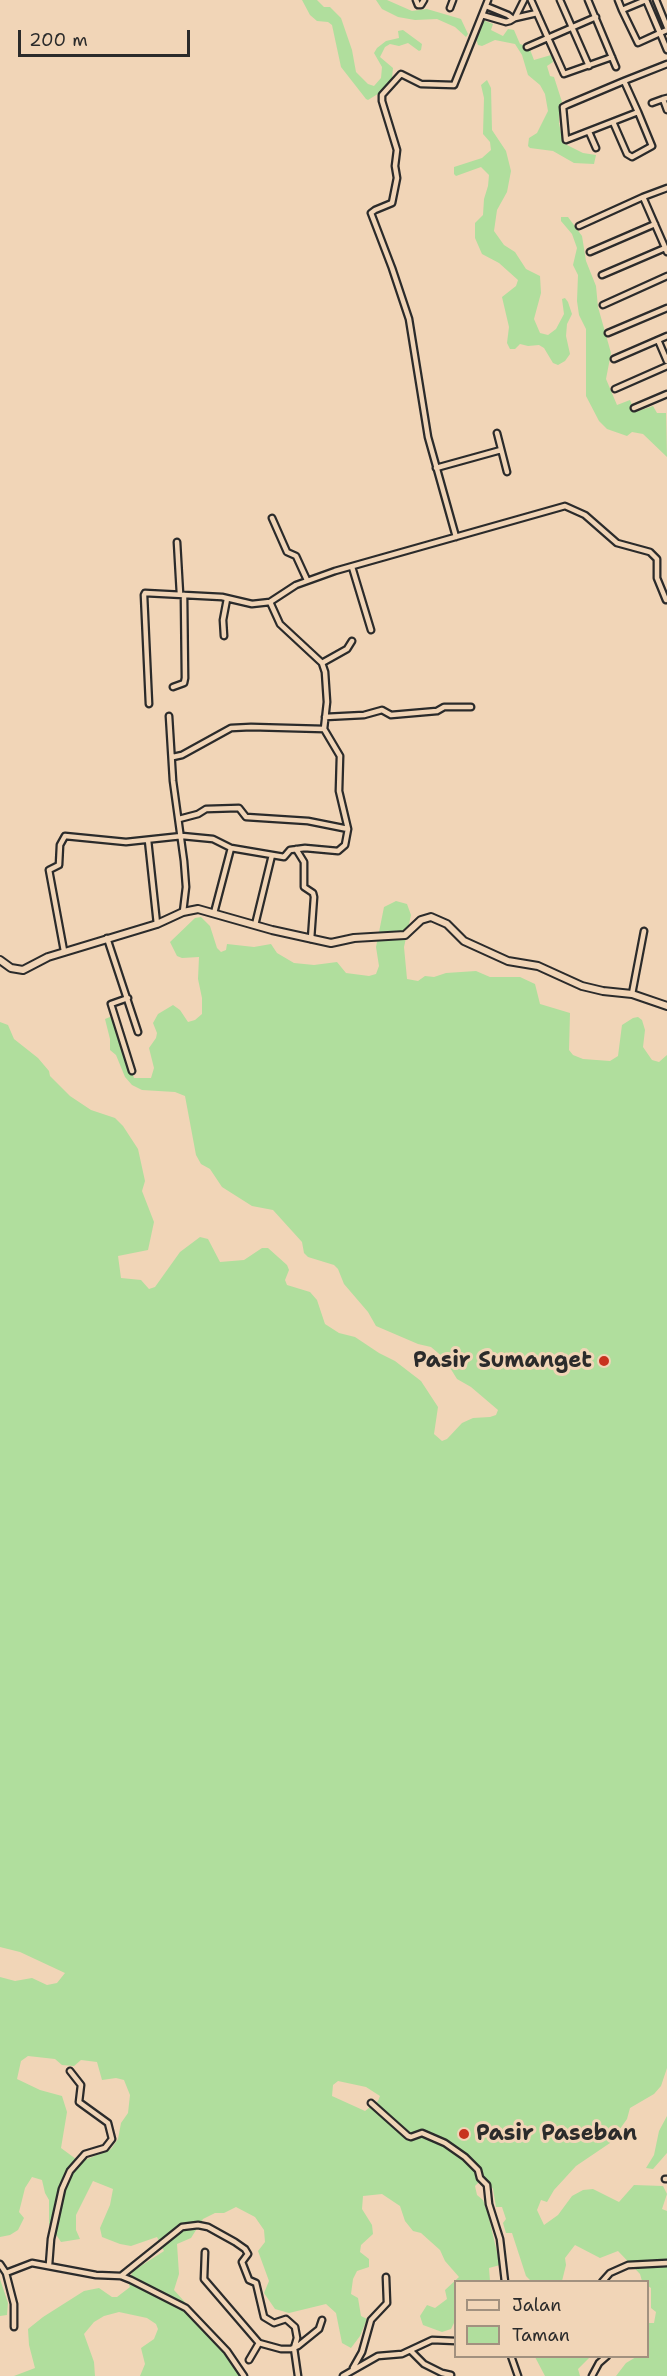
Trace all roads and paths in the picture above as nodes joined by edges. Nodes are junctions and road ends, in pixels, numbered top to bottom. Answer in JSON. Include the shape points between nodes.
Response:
{"nodes":[{"id":1,"x":416,"y":0,"type":"edge"},
{"id":2,"x":423,"y":0,"type":"edge"},
{"id":3,"x":453,"y":0,"type":"edge"},
{"id":4,"x":524,"y":0,"type":"edge"},
{"id":5,"x":531,"y":0,"type":"edge"},
{"id":6,"x":560,"y":0,"type":"edge"},
{"id":7,"x":588,"y":0,"type":"edge"},
{"id":8,"x":618,"y":0,"type":"edge"},
{"id":9,"x":656,"y":0,"type":"edge"},
{"id":10,"x":487,"y":3,"type":"edge"},
{"id":11,"x":450,"y":8,"type":"dead end"},
{"id":12,"x":622,"y":10,"type":"junction"},
{"id":13,"x":537,"y":12,"type":"junction"},
{"id":14,"x":482,"y":15,"type":"junction"},
{"id":15,"x":596,"y":17,"type":"junction"},
{"id":16,"x":514,"y":19,"type":"junction"},
{"id":17,"x":572,"y":28,"type":"junction"},
{"id":18,"x":667,"y":29,"type":"edge"},
{"id":19,"x":660,"y":33,"type":"junction"},
{"id":20,"x":548,"y":38,"type":"junction"},
{"id":21,"x":527,"y":47,"type":"dead end"},
{"id":22,"x":667,"y":50,"type":"edge"},
{"id":23,"x":612,"y":57,"type":"junction"},
{"id":24,"x":667,"y":64,"type":"edge"},
{"id":25,"x":589,"y":66,"type":"junction"},
{"id":26,"x":616,"y":67,"type":"dead end"},
{"id":27,"x":624,"y":81,"type":"junction"},
{"id":28,"x":665,"y":99,"type":"edge"},
{"id":29,"x":652,"y":103,"type":"dead end"},
{"id":30,"x":667,"y":110,"type":"edge"},
{"id":31,"x":638,"y":112,"type":"junction"},
{"id":32,"x":613,"y":122,"type":"junction"},
{"id":33,"x":589,"y":132,"type":"junction"},
{"id":34,"x":596,"y":148,"type":"dead end"},
{"id":35,"x":667,"y":188,"type":"edge"},
{"id":36,"x":644,"y":197,"type":"junction"},
{"id":37,"x":655,"y":224,"type":"junction"},
{"id":38,"x":579,"y":226,"type":"dead end"},
{"id":39,"x":666,"y":250,"type":"edge"},
{"id":40,"x":590,"y":252,"type":"dead end"},
{"id":41,"x":602,"y":275,"type":"dead end"},
{"id":42,"x":667,"y":276,"type":"edge"},
{"id":43,"x":603,"y":305,"type":"dead end"},
{"id":44,"x":667,"y":308,"type":"edge"},
{"id":45,"x":608,"y":333,"type":"dead end"},
{"id":46,"x":667,"y":336,"type":"edge"},
{"id":47,"x":658,"y":340,"type":"junction"},
{"id":48,"x":614,"y":359,"type":"dead end"},
{"id":49,"x":667,"y":361,"type":"edge"},
{"id":50,"x":667,"y":366,"type":"edge"},
{"id":51,"x":615,"y":388,"type":"dead end"},
{"id":52,"x":667,"y":394,"type":"edge"},
{"id":53,"x":634,"y":408,"type":"dead end"},
{"id":54,"x":496,"y":433,"type":"dead end"},
{"id":55,"x":501,"y":450,"type":"junction"},
{"id":56,"x":436,"y":468,"type":"junction"},
{"id":57,"x":507,"y":472,"type":"dead end"},
{"id":58,"x":272,"y":518,"type":"dead end"},
{"id":59,"x":456,"y":537,"type":"junction"},
{"id":60,"x":177,"y":543,"type":"dead end"},
{"id":61,"x":352,"y":567,"type":"junction"},
{"id":62,"x":307,"y":580,"type":"junction"},
{"id":63,"x":182,"y":594,"type":"junction"},
{"id":64,"x":227,"y":599,"type":"junction"},
{"id":65,"x":666,"y":600,"type":"edge"},
{"id":66,"x":270,"y":602,"type":"junction"},
{"id":67,"x":371,"y":630,"type":"dead end"},
{"id":68,"x":224,"y":636,"type":"dead end"},
{"id":69,"x":352,"y":641,"type":"dead end"},
{"id":70,"x":322,"y":663,"type":"junction"},
{"id":71,"x":173,"y":687,"type":"dead end"},
{"id":72,"x":149,"y":704,"type":"dead end"},
{"id":73,"x":471,"y":707,"type":"dead end"},
{"id":74,"x":169,"y":716,"type":"dead end"},
{"id":75,"x":325,"y":717,"type":"junction"},
{"id":76,"x":324,"y":729,"type":"junction"},
{"id":77,"x":173,"y":756,"type":"junction"},
{"id":78,"x":179,"y":819,"type":"junction"},
{"id":79,"x":348,"y":830,"type":"junction"},
{"id":80,"x":182,"y":836,"type":"junction"},
{"id":81,"x":148,"y":840,"type":"junction"},
{"id":82,"x":231,"y":848,"type":"junction"},
{"id":83,"x":296,"y":849,"type":"junction"},
{"id":84,"x":272,"y":855,"type":"junction"},
{"id":85,"x":183,"y":912,"type":"junction"},
{"id":86,"x":214,"y":913,"type":"junction"},
{"id":87,"x":157,"y":924,"type":"junction"},
{"id":88,"x":255,"y":924,"type":"junction"},
{"id":89,"x":644,"y":931,"type":"dead end"},
{"id":90,"x":108,"y":938,"type":"junction"},
{"id":91,"x":311,"y":939,"type":"junction"},
{"id":92,"x":64,"y":951,"type":"junction"},
{"id":93,"x":0,"y":960,"type":"edge"},
{"id":94,"x":632,"y":994,"type":"junction"},
{"id":95,"x":128,"y":998,"type":"junction"},
{"id":96,"x":667,"y":1006,"type":"edge"},
{"id":97,"x":138,"y":1032,"type":"dead end"},
{"id":98,"x":132,"y":1071,"type":"dead end"},
{"id":99,"x":70,"y":2071,"type":"dead end"},
{"id":100,"x":371,"y":2103,"type":"dead end"},
{"id":101,"x":205,"y":2252,"type":"dead end"},
{"id":102,"x":667,"y":2263,"type":"edge"},
{"id":103,"x":0,"y":2264,"type":"edge"},
{"id":104,"x":48,"y":2265,"type":"junction"},
{"id":105,"x":6,"y":2273,"type":"junction"},
{"id":106,"x":121,"y":2276,"type":"junction"},
{"id":107,"x":386,"y":2277,"type":"dead end"},
{"id":108,"x":505,"y":2280,"type":"edge"},
{"id":109,"x":604,"y":2280,"type":"edge"},
{"id":110,"x":322,"y":2320,"type":"dead end"},
{"id":111,"x":14,"y":2327,"type":"dead end"},
{"id":112,"x":454,"y":2341,"type":"edge"},
{"id":113,"x":259,"y":2343,"type":"junction"},
{"id":114,"x":294,"y":2348,"type":"junction"},
{"id":115,"x":411,"y":2351,"type":"junction"},
{"id":116,"x":512,"y":2358,"type":"edge"},
{"id":117,"x":605,"y":2358,"type":"edge"},
{"id":118,"x":249,"y":2360,"type":"dead end"},
{"id":119,"x":351,"y":2370,"type":"junction"},
{"id":120,"x":451,"y":2375,"type":"edge"},
{"id":121,"x":244,"y":2376,"type":"edge"},
{"id":122,"x":298,"y":2376,"type":"edge"},
{"id":123,"x":343,"y":2376,"type":"edge"},
{"id":124,"x":518,"y":2376,"type":"edge"},
{"id":125,"x":592,"y":2376,"type":"edge"}],
"edges":[{"from":1,"to":2,"type":"street","via":[[418,5]]},
{"from":3,"to":11,"type":"street"},
{"from":4,"to":16,"type":"street"},
{"from":5,"to":13,"type":"street"},
{"from":6,"to":17,"type":"street"},
{"from":7,"to":15,"type":"street"},
{"from":8,"to":12,"type":"street"},
{"from":9,"to":18,"type":"street"},
{"from":10,"to":14,"type":"street"},
{"from":10,"to":16,"type":"street"},
{"from":12,"to":19,"type":"street","via":[[638,43]]},
{"from":12,"to":19,"type":"street","via":[[646,0]]},
{"from":13,"to":16,"type":"street"},
{"from":13,"to":20,"type":"street"},
{"from":14,"to":16,"type":"street","via":[[506,22]]},
{"from":14,"to":56,"type":"street","via":[[453,86],[421,84],[400,74],[382,95],[397,150],[396,181],[392,203],[371,213],[409,319],[424,419]]},
{"from":15,"to":17,"type":"street"},
{"from":15,"to":23,"type":"street"},
{"from":17,"to":20,"type":"street"},
{"from":17,"to":25,"type":"street"},
{"from":18,"to":19,"type":"street"},
{"from":19,"to":22,"type":"street"},
{"from":20,"to":21,"type":"street"},
{"from":20,"to":25,"type":"street","via":[[564,74]]},
{"from":23,"to":25,"type":"street"},
{"from":23,"to":26,"type":"street"},
{"from":24,"to":27,"type":"street"},
{"from":27,"to":31,"type":"street"},
{"from":27,"to":33,"type":"street","via":[[562,109],[566,140]]},
{"from":28,"to":29,"type":"street"},
{"from":28,"to":30,"type":"street"},
{"from":31,"to":32,"type":"street"},
{"from":31,"to":32,"type":"street","via":[[652,146],[632,157]]},
{"from":32,"to":33,"type":"street"},
{"from":33,"to":34,"type":"street"},
{"from":35,"to":36,"type":"street"},
{"from":36,"to":37,"type":"street"},
{"from":36,"to":38,"type":"street"},
{"from":37,"to":39,"type":"street"},
{"from":37,"to":40,"type":"street"},
{"from":39,"to":41,"type":"street"},
{"from":42,"to":43,"type":"street"},
{"from":44,"to":45,"type":"street"},
{"from":46,"to":47,"type":"street"},
{"from":47,"to":48,"type":"street"},
{"from":47,"to":49,"type":"street"},
{"from":50,"to":51,"type":"street"},
{"from":52,"to":53,"type":"street"},
{"from":54,"to":55,"type":"street"},
{"from":55,"to":56,"type":"street"},
{"from":55,"to":57,"type":"street"},
{"from":56,"to":59,"type":"street"},
{"from":58,"to":62,"type":"street","via":[[287,552],[296,556]]},
{"from":59,"to":61,"type":"street"},
{"from":59,"to":65,"type":"street","via":[[570,507],[617,543],[653,555]]},
{"from":60,"to":63,"type":"street"},
{"from":61,"to":62,"type":"street"},
{"from":61,"to":67,"type":"street"},
{"from":62,"to":66,"type":"street"},
{"from":63,"to":64,"type":"street"},
{"from":63,"to":71,"type":"street","via":[[185,678],[184,683]]},
{"from":63,"to":72,"type":"street","via":[[144,594]]},
{"from":64,"to":66,"type":"street","via":[[252,604]]},
{"from":64,"to":68,"type":"street"},
{"from":66,"to":70,"type":"street","via":[[280,624]]},
{"from":69,"to":70,"type":"street"},
{"from":70,"to":75,"type":"street","via":[[326,680]]},
{"from":73,"to":75,"type":"street","via":[[391,715],[382,710]]},
{"from":74,"to":77,"type":"street"},
{"from":75,"to":76,"type":"street"},
{"from":76,"to":77,"type":"street","via":[[231,728],[182,755]]},
{"from":76,"to":79,"type":"street","via":[[340,756],[339,791]]},
{"from":77,"to":78,"type":"street"},
{"from":78,"to":79,"type":"street","via":[[206,808],[239,808],[246,817],[308,821]]},
{"from":78,"to":80,"type":"street"},
{"from":79,"to":83,"type":"street","via":[[345,845],[338,850]]},
{"from":80,"to":81,"type":"street"},
{"from":80,"to":82,"type":"street","via":[[218,840]]},
{"from":80,"to":85,"type":"street","via":[[186,887]]},
{"from":81,"to":87,"type":"street"},
{"from":81,"to":92,"type":"street","via":[[62,838],[59,866],[50,868],[49,875]]},
{"from":82,"to":84,"type":"street"},
{"from":82,"to":86,"type":"street"},
{"from":83,"to":84,"type":"street","via":[[290,849],[284,857]]},
{"from":83,"to":91,"type":"street","via":[[304,862],[304,887],[314,897]]},
{"from":84,"to":88,"type":"street"},
{"from":85,"to":86,"type":"street","via":[[201,909]]},
{"from":85,"to":87,"type":"street"},
{"from":86,"to":88,"type":"street"},
{"from":87,"to":90,"type":"street"},
{"from":88,"to":91,"type":"street"},
{"from":89,"to":94,"type":"street"},
{"from":90,"to":92,"type":"street"},
{"from":90,"to":95,"type":"street"},
{"from":91,"to":94,"type":"street","via":[[331,943],[405,934],[430,917],[447,924],[464,941],[508,961],[538,966],[582,986]]},
{"from":92,"to":93,"type":"street","via":[[23,970]]},
{"from":94,"to":96,"type":"street"},
{"from":95,"to":97,"type":"street"},
{"from":95,"to":98,"type":"street","via":[[111,1004]]},
{"from":99,"to":104,"type":"street","via":[[81,2085],[80,2102],[108,2123],[112,2139],[105,2148],[85,2154],[70,2171],[62,2189]]},
{"from":100,"to":108,"type":"street","via":[[408,2136],[422,2133],[445,2143],[478,2170],[487,2185]]},
{"from":101,"to":113,"type":"street","via":[[204,2280]]},
{"from":102,"to":109,"type":"street","via":[[628,2265]]},
{"from":103,"to":105,"type":"street"},
{"from":104,"to":105,"type":"street","via":[[27,2263]]},
{"from":104,"to":106,"type":"street"},
{"from":105,"to":111,"type":"street","via":[[14,2299]]},
{"from":106,"to":114,"type":"street","via":[[182,2227],[208,2227],[245,2249],[248,2254],[242,2262],[249,2280],[256,2283],[264,2318],[274,2323],[286,2319],[292,2323],[297,2338]]},
{"from":106,"to":121,"type":"street","via":[[186,2308],[227,2351]]},
{"from":107,"to":119,"type":"street","via":[[387,2303],[372,2320],[362,2352]]},
{"from":110,"to":114,"type":"street","via":[[320,2329]]},
{"from":112,"to":115,"type":"street","via":[[432,2340]]},
{"from":113,"to":114,"type":"street"},
{"from":113,"to":118,"type":"street"},
{"from":114,"to":122,"type":"street"},
{"from":115,"to":119,"type":"street","via":[[378,2356]]},
{"from":115,"to":120,"type":"street","via":[[424,2364]]},
{"from":116,"to":124,"type":"street"},
{"from":117,"to":125,"type":"street"},
{"from":119,"to":123,"type":"street"}]}
